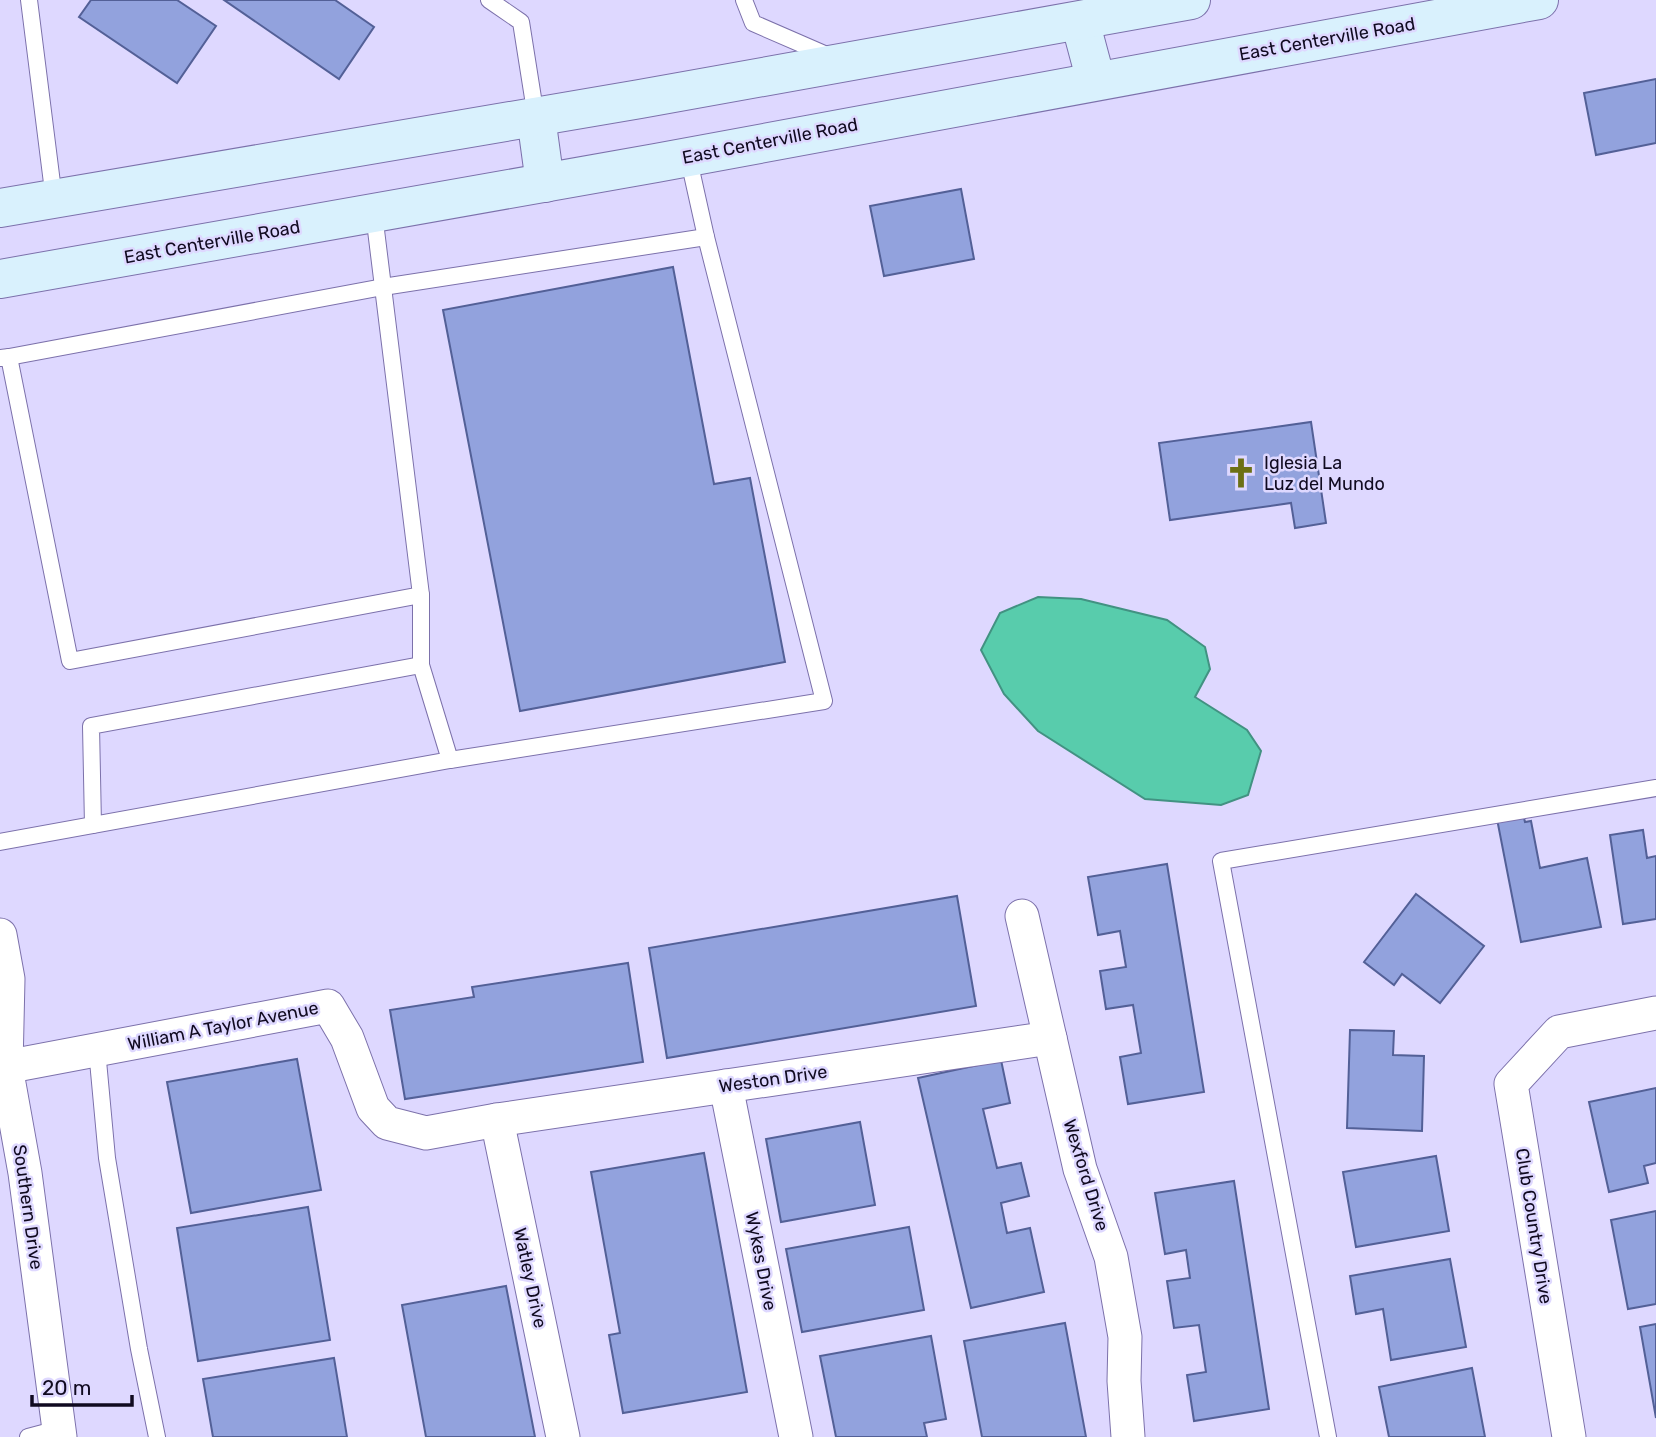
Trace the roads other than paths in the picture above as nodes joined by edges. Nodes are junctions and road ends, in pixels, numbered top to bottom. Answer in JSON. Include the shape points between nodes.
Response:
{"nodes":[{"id":1,"x":29,"y":0,"type":"edge"},
{"id":2,"x":489,"y":0,"type":"edge"},
{"id":3,"x":744,"y":0,"type":"edge"},
{"id":4,"x":1191,"y":0,"type":"edge"},
{"id":5,"x":1539,"y":0,"type":"edge"},
{"id":6,"x":1080,"y":10,"type":"edge"},
{"id":7,"x":844,"y":63,"type":"junction"},
{"id":8,"x":1096,"y":81,"type":"junction"},
{"id":9,"x":536,"y":117,"type":"junction"},
{"id":10,"x":688,"y":156,"type":"junction"},
{"id":11,"x":545,"y":183,"type":"junction"},
{"id":12,"x":54,"y":199,"type":"junction"},
{"id":13,"x":0,"y":208,"type":"edge"},
{"id":14,"x":374,"y":214,"type":"junction"},
{"id":15,"x":706,"y":237,"type":"junction"},
{"id":16,"x":0,"y":279,"type":"edge"},
{"id":17,"x":383,"y":287,"type":"junction"},
{"id":18,"x":5,"y":358,"type":"edge"},
{"id":19,"x":421,"y":595,"type":"junction"},
{"id":20,"x":421,"y":665,"type":"junction"},
{"id":21,"x":450,"y":760,"type":"junction"},
{"id":22,"x":1656,"y":788,"type":"edge"},
{"id":23,"x":93,"y":825,"type":"junction"},
{"id":24,"x":0,"y":842,"type":"edge"},
{"id":25,"x":1022,"y":916,"type":"dead end"},
{"id":26,"x":0,"y":935,"type":"edge"},
{"id":27,"x":1656,"y":1013,"type":"edge"},
{"id":28,"x":1050,"y":1038,"type":"junction"},
{"id":29,"x":97,"y":1050,"type":"junction"},
{"id":30,"x":3,"y":1068,"type":"edge"},
{"id":31,"x":726,"y":1086,"type":"junction"},
{"id":32,"x":497,"y":1120,"type":"junction"},
{"id":33,"x":48,"y":1434,"type":"edge"},
{"id":34,"x":157,"y":1437,"type":"edge"},
{"id":35,"x":563,"y":1437,"type":"edge"},
{"id":36,"x":796,"y":1437,"type":"edge"},
{"id":37,"x":1128,"y":1437,"type":"edge"},
{"id":38,"x":1328,"y":1437,"type":"edge"},
{"id":39,"x":1569,"y":1437,"type":"edge"}],
"edges":[{"from":1,"to":12,"type":"lane"},
{"from":2,"to":9,"type":"lane","via":[[521,22]]},
{"from":3,"to":7,"type":"lane","via":[[753,23]]},
{"from":4,"to":6,"type":"main road"},
{"from":5,"to":8,"type":"main road","name":"East Centerville Road"},
{"from":6,"to":7,"type":"main road"},
{"from":6,"to":8,"type":"main road"},
{"from":7,"to":9,"type":"main road"},
{"from":8,"to":10,"type":"main road","name":"East Centerville Road"},
{"from":9,"to":11,"type":"main road"},
{"from":9,"to":12,"type":"main road"},
{"from":10,"to":11,"type":"main road","name":"East Centerville Road"},
{"from":10,"to":15,"type":"lane"},
{"from":11,"to":14,"type":"main road","name":"East Centerville Road"},
{"from":12,"to":13,"type":"main road"},
{"from":14,"to":16,"type":"main road","name":"East Centerville Road"},
{"from":14,"to":17,"type":"lane"},
{"from":15,"to":17,"type":"lane"},
{"from":15,"to":21,"type":"lane","via":[[824,701]]},
{"from":17,"to":18,"type":"lane"},
{"from":17,"to":19,"type":"lane"},
{"from":18,"to":19,"type":"lane","via":[[70,661]]},
{"from":19,"to":20,"type":"lane"},
{"from":20,"to":21,"type":"lane"},
{"from":20,"to":23,"type":"lane","via":[[91,726]]},
{"from":21,"to":23,"type":"lane"},
{"from":22,"to":38,"type":"lane","via":[[1221,861]]},
{"from":23,"to":24,"type":"lane"},
{"from":25,"to":28,"type":"street","name":"Wexford Drive"},
{"from":26,"to":30,"type":"street","name":"Southern Drive","via":[[8,979]]},
{"from":27,"to":39,"type":"street","name":"Club Country Drive","via":[[1559,1032],[1511,1084]]},
{"from":28,"to":31,"type":"street","name":"Weston Drive"},
{"from":28,"to":37,"type":"street","name":"Wexford Drive","via":[[1080,1169],[1111,1257],[1125,1337]]},
{"from":29,"to":30,"type":"street","name":"William A Taylor Avenue"},
{"from":29,"to":32,"type":"street","name":"William A Taylor Avenue","via":[[328,1006],[348,1038],[373,1108],[387,1123],[426,1133]]},
{"from":29,"to":34,"type":"lane","via":[[107,1158]]},
{"from":30,"to":33,"type":"street","name":"Southern Drive","via":[[25,1173]]},
{"from":31,"to":32,"type":"street","name":"Weston Drive"},
{"from":31,"to":36,"type":"street","name":"Wykes Drive"},
{"from":32,"to":35,"type":"street","name":"Watley Drive"}]}
